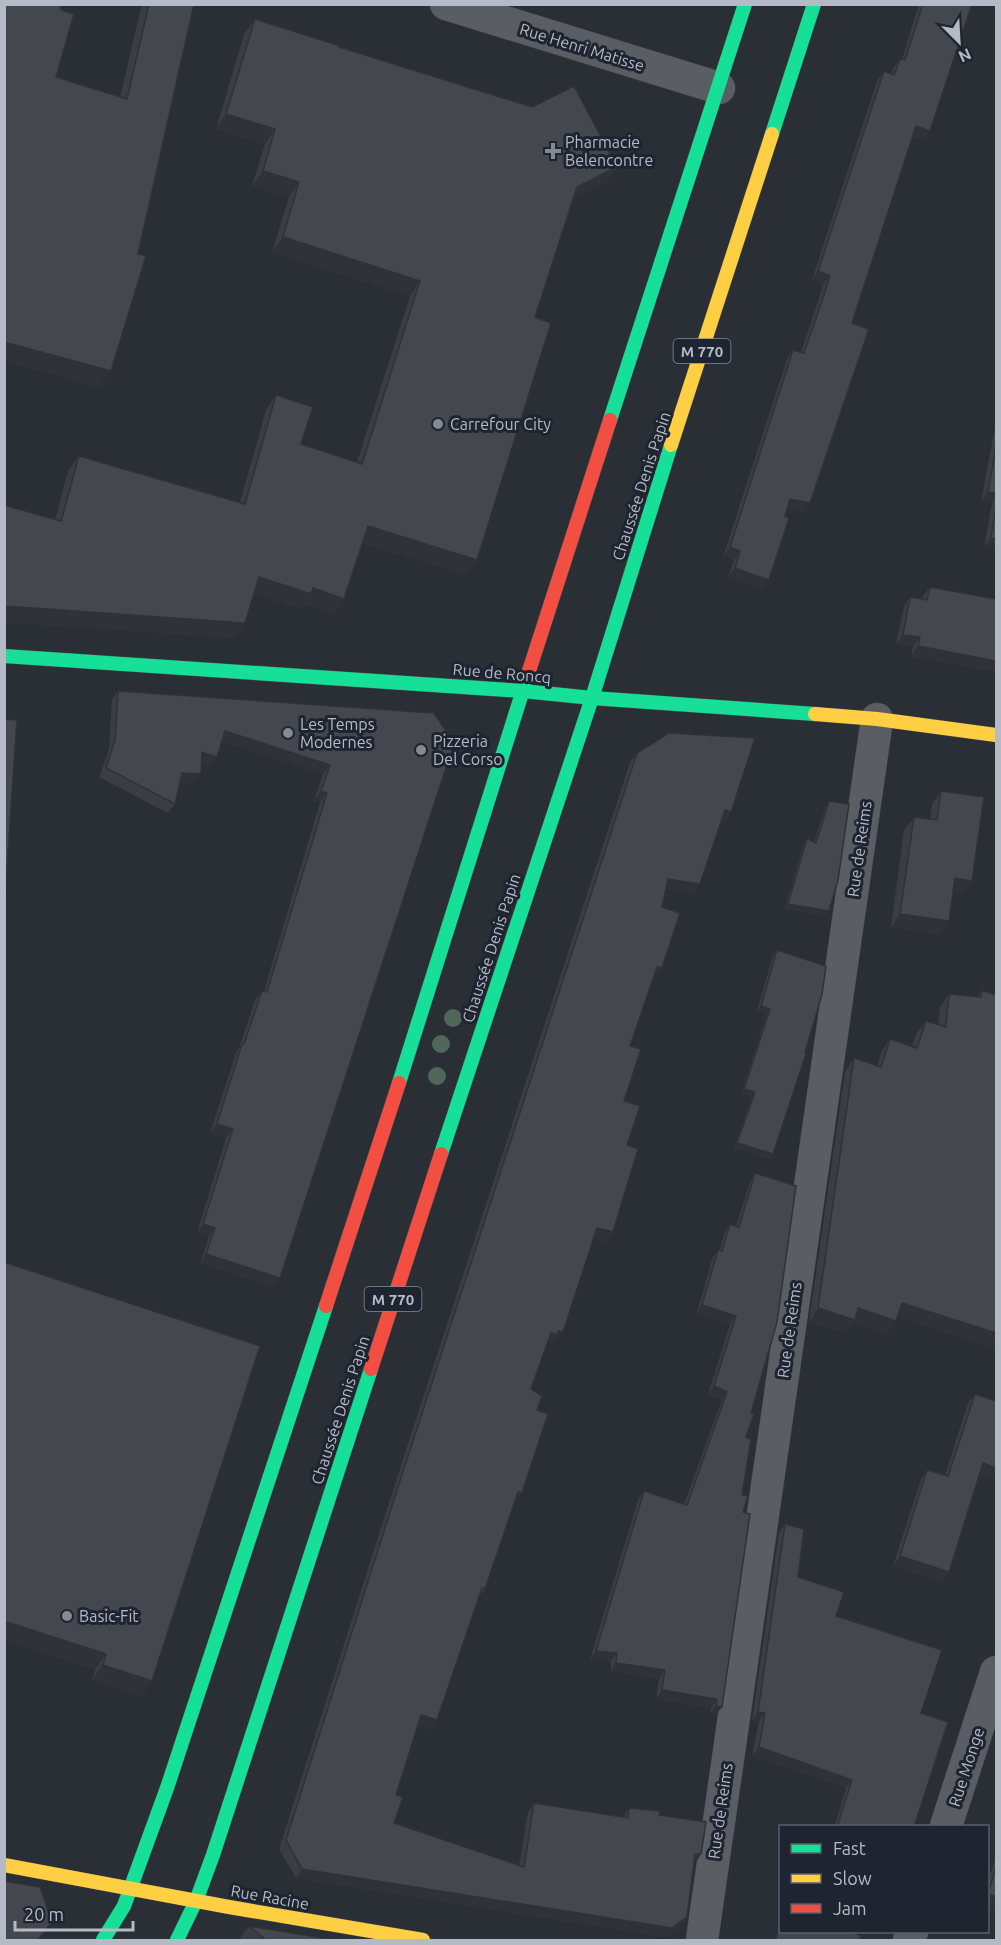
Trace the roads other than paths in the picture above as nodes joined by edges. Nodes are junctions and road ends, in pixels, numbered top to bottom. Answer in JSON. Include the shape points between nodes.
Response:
{"nodes":[{"id":1,"x":446,"y":4,"type":"edge"},
{"id":2,"x":745,"y":4,"type":"edge"},
{"id":3,"x":814,"y":4,"type":"edge"},
{"id":4,"x":719,"y":88,"type":"junction"},
{"id":5,"x":4,"y":656,"type":"edge"},
{"id":6,"x":523,"y":691,"type":"junction"},
{"id":7,"x":592,"y":698,"type":"junction"},
{"id":8,"x":877,"y":719,"type":"junction"},
{"id":9,"x":996,"y":735,"type":"edge"},
{"id":10,"x":996,"y":1672,"type":"edge"},
{"id":11,"x":947,"y":1825,"type":"edge"},
{"id":12,"x":4,"y":1865,"type":"edge"},
{"id":13,"x":132,"y":1887,"type":"junction"},
{"id":14,"x":196,"y":1900,"type":"junction"},
{"id":15,"x":103,"y":1941,"type":"edge"},
{"id":16,"x":177,"y":1941,"type":"edge"},
{"id":17,"x":423,"y":1941,"type":"edge"},
{"id":18,"x":702,"y":1941,"type":"edge"}],
"edges":[{"from":1,"to":4,"type":"street","name":"Rue Henri Matisse"},
{"from":2,"to":4,"type":"main road"},
{"from":3,"to":7,"type":"main road","name":"Chaussée Denis Papin","number":"M 770"},
{"from":4,"to":6,"type":"main road"},
{"from":5,"to":6,"type":"main road","name":"Rue de Roncq"},
{"from":6,"to":7,"type":"main road","name":"Rue de Roncq"},
{"from":6,"to":13,"type":"main road","via":[[382,1133]]},
{"from":7,"to":8,"type":"main road","name":"Rue de Roncq"},
{"from":7,"to":14,"type":"main road","name":"Chaussée Denis Papin","number":"M 770"},
{"from":8,"to":9,"type":"main road","name":"Rue de Roncq"},
{"from":8,"to":18,"type":"street","name":"Rue de Reims"},
{"from":10,"to":11,"type":"street","name":"Rue Monge"},
{"from":12,"to":13,"type":"main road","name":"Rue Racine"},
{"from":13,"to":14,"type":"main road","name":"Rue Racine"},
{"from":13,"to":15,"type":"main road"},
{"from":14,"to":16,"type":"main road","number":"M 770"},
{"from":14,"to":17,"type":"main road","name":"Rue Racine"}]}
